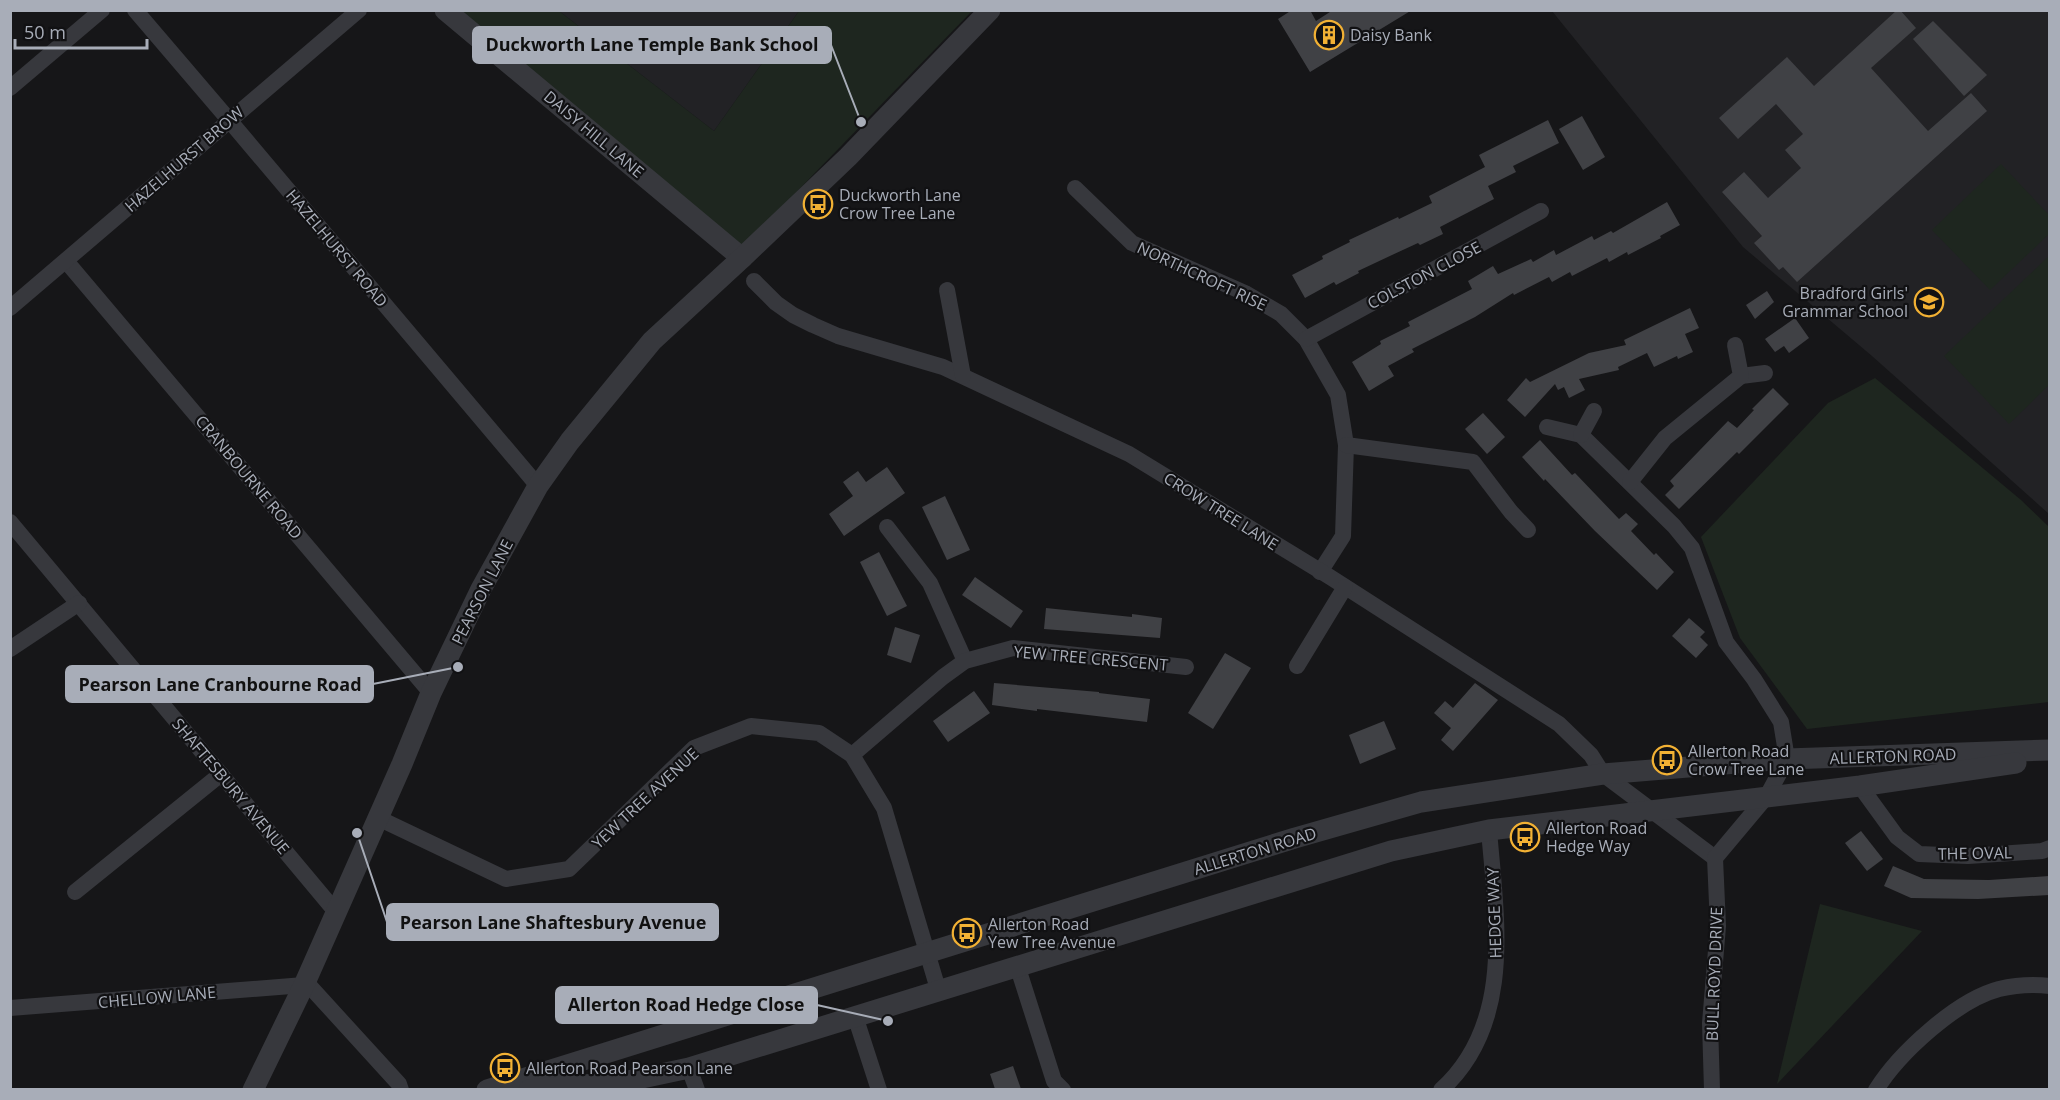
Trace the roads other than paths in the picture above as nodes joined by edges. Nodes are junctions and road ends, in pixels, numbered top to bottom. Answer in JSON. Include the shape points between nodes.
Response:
{"nodes":[{"id":1,"x":102,"y":10,"type":"edge"},
{"id":2,"x":135,"y":10,"type":"edge"},
{"id":3,"x":359,"y":10,"type":"edge"},
{"id":4,"x":445,"y":10,"type":"edge"},
{"id":5,"x":990,"y":10,"type":"edge"},
{"id":6,"x":11,"y":87,"type":"edge"},
{"id":7,"x":229,"y":120,"type":"junction"},
{"id":8,"x":1075,"y":188,"type":"dead end"},
{"id":9,"x":1541,"y":211,"type":"dead end"},
{"id":10,"x":742,"y":258,"type":"junction"},
{"id":11,"x":66,"y":261,"type":"junction"},
{"id":12,"x":754,"y":281,"type":"dead end"},
{"id":13,"x":947,"y":290,"type":"dead end"},
{"id":14,"x":10,"y":308,"type":"edge"},
{"id":15,"x":1306,"y":339,"type":"junction"},
{"id":16,"x":1735,"y":345,"type":"dead end"},
{"id":17,"x":1765,"y":373,"type":"dead end"},
{"id":18,"x":963,"y":376,"type":"junction"},
{"id":19,"x":1741,"y":376,"type":"junction"},
{"id":20,"x":1594,"y":411,"type":"dead end"},
{"id":21,"x":1547,"y":427,"type":"dead end"},
{"id":22,"x":1581,"y":435,"type":"junction"},
{"id":23,"x":1346,"y":445,"type":"junction"},
{"id":24,"x":1630,"y":482,"type":"junction"},
{"id":25,"x":538,"y":486,"type":"junction"},
{"id":26,"x":10,"y":522,"type":"edge"},
{"id":27,"x":887,"y":527,"type":"dead end"},
{"id":28,"x":1528,"y":530,"type":"dead end"},
{"id":29,"x":1320,"y":572,"type":"junction"},
{"id":30,"x":1345,"y":587,"type":"junction"},
{"id":31,"x":79,"y":603,"type":"junction"},
{"id":32,"x":10,"y":649,"type":"edge"},
{"id":33,"x":965,"y":661,"type":"junction"},
{"id":34,"x":1297,"y":666,"type":"dead end"},
{"id":35,"x":1186,"y":667,"type":"dead end"},
{"id":36,"x":431,"y":693,"type":"junction"},
{"id":37,"x":2049,"y":750,"type":"edge"},
{"id":38,"x":852,"y":755,"type":"junction"},
{"id":39,"x":2049,"y":758,"type":"edge"},
{"id":40,"x":1787,"y":759,"type":"junction"},
{"id":41,"x":221,"y":774,"type":"junction"},
{"id":42,"x":1603,"y":774,"type":"junction"},
{"id":43,"x":1860,"y":786,"type":"junction"},
{"id":44,"x":1767,"y":796,"type":"junction"},
{"id":45,"x":1649,"y":810,"type":"junction"},
{"id":46,"x":378,"y":818,"type":"junction"},
{"id":47,"x":1490,"y":830,"type":"junction"},
{"id":48,"x":2049,"y":848,"type":"edge"},
{"id":49,"x":1715,"y":858,"type":"junction"},
{"id":50,"x":75,"y":892,"type":"dead end"},
{"id":51,"x":336,"y":912,"type":"junction"},
{"id":52,"x":927,"y":952,"type":"junction"},
{"id":53,"x":1017,"y":965,"type":"junction"},
{"id":54,"x":305,"y":983,"type":"junction"},
{"id":55,"x":2049,"y":986,"type":"edge"},
{"id":56,"x":938,"y":989,"type":"junction"},
{"id":57,"x":10,"y":1008,"type":"edge"},
{"id":58,"x":855,"y":1016,"type":"junction"},
{"id":59,"x":689,"y":1068,"type":"junction"},
{"id":60,"x":253,"y":1089,"type":"edge"},
{"id":61,"x":401,"y":1089,"type":"edge"},
{"id":62,"x":488,"y":1089,"type":"edge"},
{"id":63,"x":529,"y":1089,"type":"edge"},
{"id":64,"x":698,"y":1089,"type":"edge"},
{"id":65,"x":879,"y":1089,"type":"edge"},
{"id":66,"x":1063,"y":1089,"type":"edge"},
{"id":67,"x":1441,"y":1089,"type":"edge"},
{"id":68,"x":1712,"y":1089,"type":"edge"},
{"id":69,"x":1876,"y":1089,"type":"edge"}],
"edges":[{"from":1,"to":6,"type":"street"},
{"from":2,"to":7,"type":"street","name":"HAZELHURST ROAD"},
{"from":3,"to":7,"type":"street","name":"HAZELHURST BROW"},
{"from":4,"to":10,"type":"street","name":"DAISY HILL LANE"},
{"from":5,"to":10,"type":"street","name":"PEARSON LANE","via":[[848,157]]},
{"from":7,"to":11,"type":"street","name":"HAZELHURST BROW"},
{"from":7,"to":25,"type":"street","name":"HAZELHURST ROAD"},
{"from":8,"to":15,"type":"street","name":"NORTHCROFT RISE","via":[[1132,243],[1245,293],[1281,314]]},
{"from":9,"to":15,"type":"street","name":"COLSTON CLOSE"},
{"from":10,"to":25,"type":"street","name":"PEARSON LANE","via":[[652,341]]},
{"from":11,"to":14,"type":"street","name":"HAZELHURST BROW"},
{"from":11,"to":36,"type":"street","name":"CRANBOURNE ROAD"},
{"from":12,"to":18,"type":"street","name":"CROW TREE LANE","via":[[776,303],[813,326]]},
{"from":13,"to":18,"type":"street"},
{"from":15,"to":23,"type":"street","name":"NORTHCROFT RISE","via":[[1338,395]]},
{"from":16,"to":19,"type":"street"},
{"from":17,"to":19,"type":"street"},
{"from":18,"to":29,"type":"street","name":"CROW TREE LANE","via":[[1129,454]]},
{"from":19,"to":24,"type":"street","via":[[1665,438]]},
{"from":20,"to":22,"type":"street"},
{"from":21,"to":22,"type":"street"},
{"from":22,"to":24,"type":"street"},
{"from":23,"to":28,"type":"street","via":[[1473,462]]},
{"from":23,"to":29,"type":"street","name":"NORTHCROFT RISE","via":[[1343,536]]},
{"from":24,"to":40,"type":"street","via":[[1692,548],[1726,642],[1781,722]]},
{"from":25,"to":36,"type":"street","name":"PEARSON LANE","via":[[481,589]]},
{"from":26,"to":31,"type":"street","name":"SHAFTESBURY AVENUE"},
{"from":27,"to":33,"type":"street","via":[[930,583]]},
{"from":29,"to":30,"type":"street","name":"CROW TREE LANE"},
{"from":30,"to":34,"type":"street"},
{"from":30,"to":42,"type":"street","name":"CROW TREE LANE","via":[[1559,724]]},
{"from":31,"to":32,"type":"street"},
{"from":31,"to":41,"type":"street","name":"SHAFTESBURY AVENUE"},
{"from":33,"to":35,"type":"street","name":"YEW TREE CRESCENT","via":[[1013,648]]},
{"from":33,"to":38,"type":"street","name":"YEW TREE CRESCENT"},
{"from":36,"to":46,"type":"street","name":"PEARSON LANE"},
{"from":37,"to":40,"type":"street","name":"ALLERTON ROAD"},
{"from":38,"to":46,"type":"street","name":"YEW TREE AVENUE","via":[[819,734],[751,726],[694,748],[569,869],[506,879]]},
{"from":38,"to":52,"type":"street","name":"YEW TREE AVENUE","via":[[885,808]]},
{"from":39,"to":43,"type":"street","name":"ALLERTON ROAD"},
{"from":40,"to":42,"type":"street","name":"ALLERTON ROAD"},
{"from":40,"to":44,"type":"street"},
{"from":41,"to":50,"type":"street"},
{"from":41,"to":51,"type":"street","name":"SHAFTESBURY AVENUE"},
{"from":42,"to":45,"type":"street","name":"CROW TREE LANE"},
{"from":42,"to":52,"type":"street","name":"ALLERTON ROAD","via":[[1421,802]]},
{"from":43,"to":44,"type":"street","name":"ALLERTON ROAD"},
{"from":43,"to":48,"type":"street","name":"THE OVAL","via":[[1897,837],[1919,854],[1968,856]]},
{"from":44,"to":45,"type":"street","name":"ALLERTON ROAD"},
{"from":44,"to":49,"type":"street"},
{"from":45,"to":47,"type":"street","name":"ALLERTON ROAD"},
{"from":45,"to":49,"type":"street"},
{"from":46,"to":51,"type":"street","name":"PEARSON LANE"},
{"from":47,"to":53,"type":"street","name":"ALLERTON ROAD","via":[[1391,851]]},
{"from":47,"to":67,"type":"street","name":"HEDGE WAY","via":[[1498,938],[1493,995],[1470,1056]]},
{"from":49,"to":68,"type":"street","name":"BULL ROYD DRIVE","via":[[1718,926],[1710,1023]]},
{"from":51,"to":54,"type":"street","name":"PEARSON LANE"},
{"from":52,"to":56,"type":"street","name":"YEW TREE AVENUE"},
{"from":52,"to":62,"type":"street","name":"ALLERTON ROAD"},
{"from":53,"to":56,"type":"street","name":"ALLERTON ROAD"},
{"from":53,"to":66,"type":"street","via":[[1054,1081]]},
{"from":54,"to":57,"type":"street","name":"CHELLOW LANE"},
{"from":54,"to":60,"type":"street","name":"PEARSON LANE"},
{"from":54,"to":61,"type":"street"},
{"from":55,"to":69,"type":"street","via":[[2032,984],[1998,990],[1964,1005],[1922,1037]]},
{"from":56,"to":58,"type":"street","name":"ALLERTON ROAD"},
{"from":58,"to":59,"type":"street","name":"ALLERTON ROAD"},
{"from":58,"to":65,"type":"street"},
{"from":59,"to":63,"type":"street","name":"ALLERTON ROAD","via":[[628,1081]]},
{"from":59,"to":64,"type":"street"}]}
